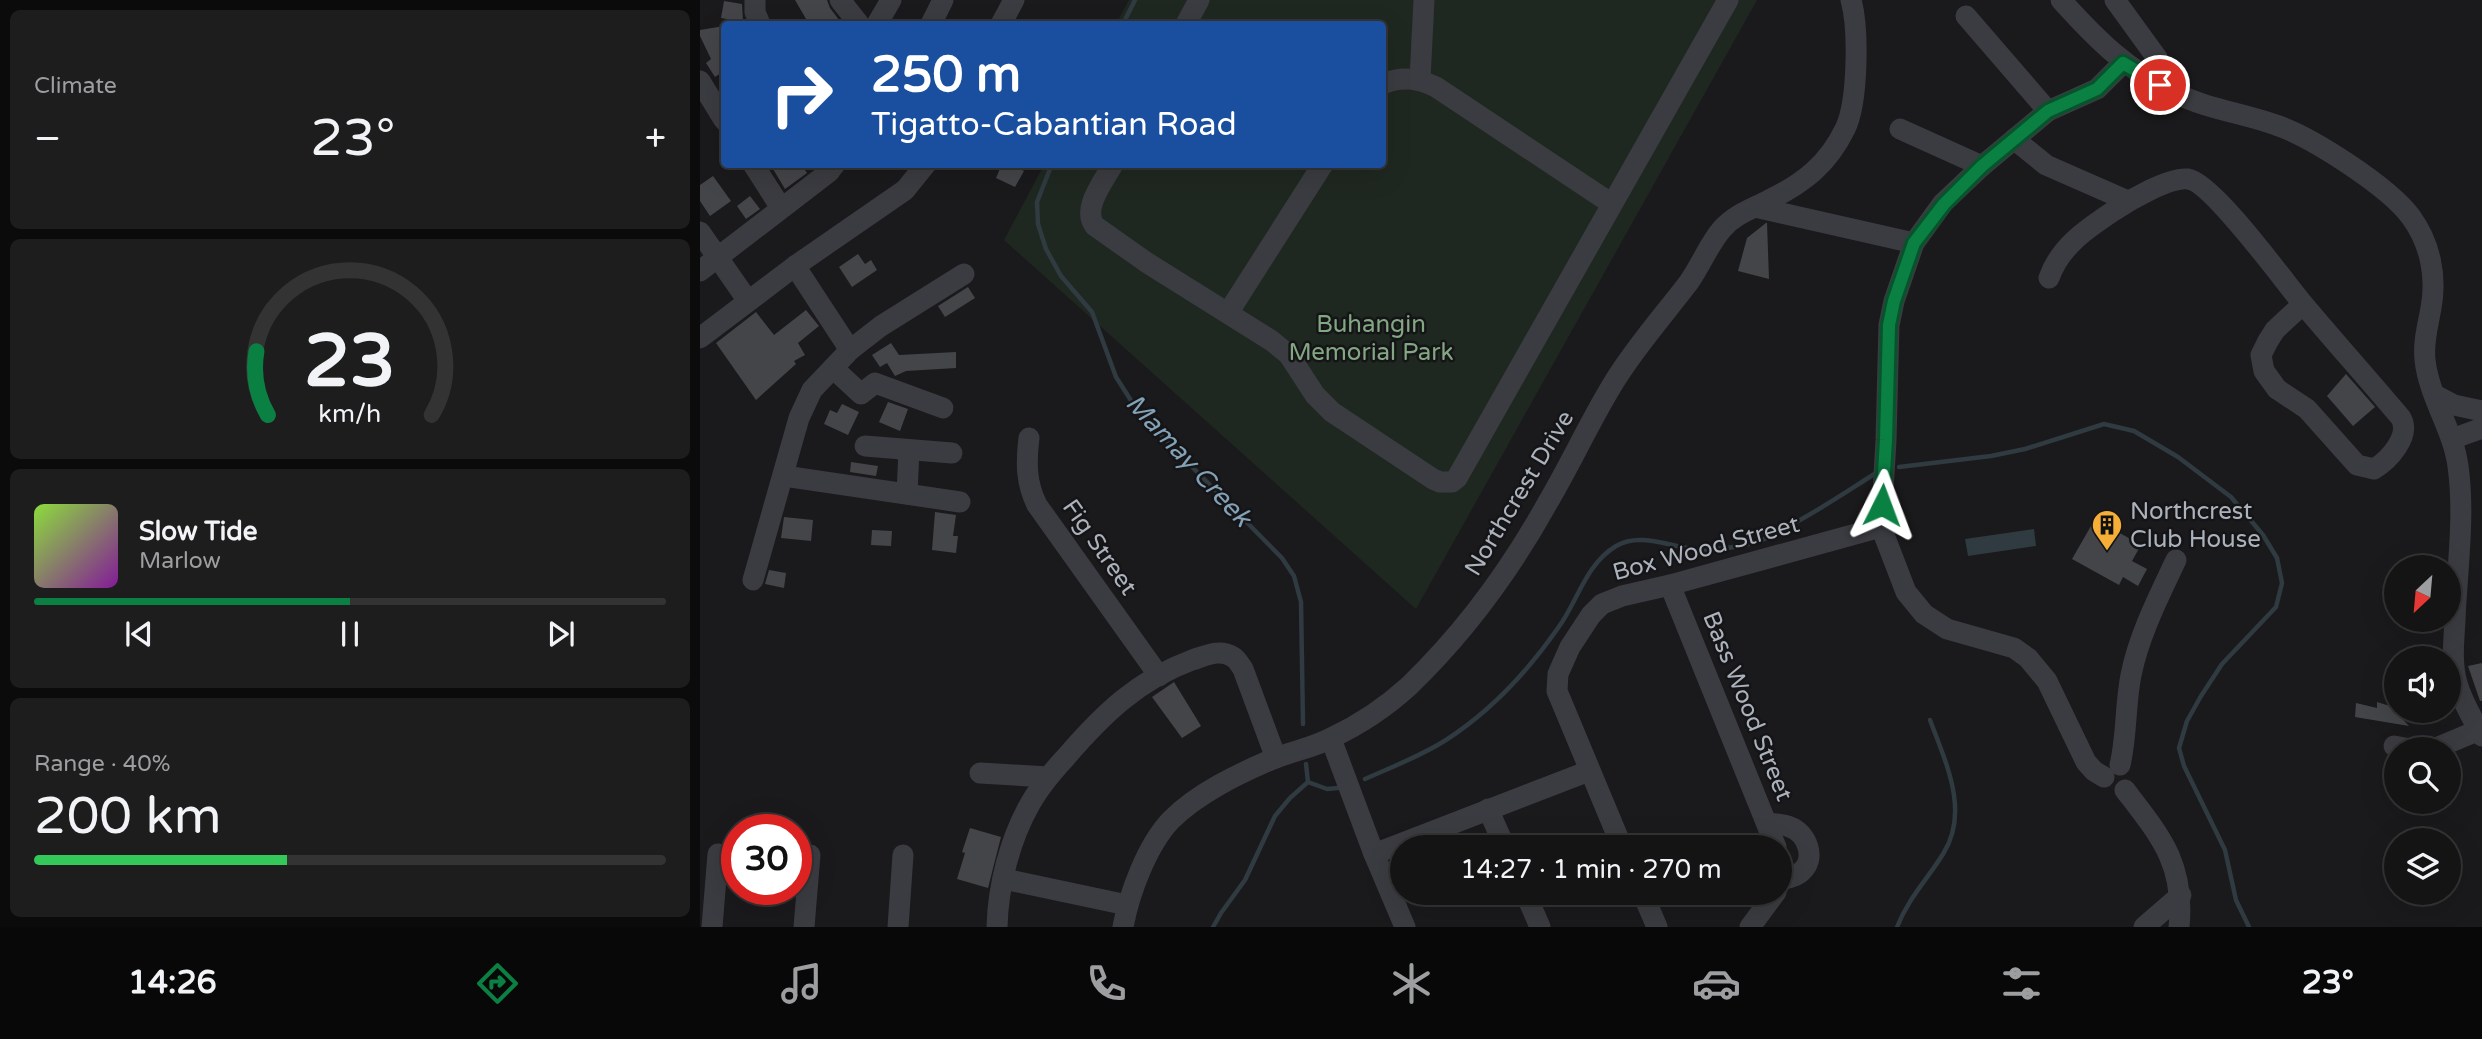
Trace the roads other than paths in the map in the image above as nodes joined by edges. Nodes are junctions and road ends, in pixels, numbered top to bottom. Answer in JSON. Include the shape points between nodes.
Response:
{"nodes":[{"id":1,"x":755,"y":0,"type":"edge"},
{"id":2,"x":840,"y":0,"type":"edge"},
{"id":3,"x":891,"y":0,"type":"edge"},
{"id":4,"x":943,"y":0,"type":"edge"},
{"id":5,"x":1014,"y":0,"type":"edge"},
{"id":6,"x":1199,"y":0,"type":"edge"},
{"id":7,"x":1728,"y":0,"type":"edge"},
{"id":8,"x":2061,"y":0,"type":"edge"},
{"id":9,"x":2115,"y":0,"type":"edge"},
{"id":10,"x":1853,"y":3,"type":"edge"},
{"id":11,"x":1416,"y":5,"type":"edge"},
{"id":12,"x":1966,"y":16,"type":"dead end"},
{"id":13,"x":759,"y":21,"type":"edge"},
{"id":14,"x":857,"y":21,"type":"edge"},
{"id":15,"x":879,"y":21,"type":"edge"},
{"id":16,"x":932,"y":21,"type":"edge"},
{"id":17,"x":1003,"y":21,"type":"edge"},
{"id":18,"x":1188,"y":21,"type":"edge"},
{"id":19,"x":2123,"y":63,"type":"junction"},
{"id":20,"x":1413,"y":79,"type":"junction"},
{"id":21,"x":700,"y":81,"type":"edge"},
{"id":22,"x":1386,"y":83,"type":"edge"},
{"id":23,"x":2178,"y":94,"type":"junction"},
{"id":24,"x":2048,"y":111,"type":"junction"},
{"id":25,"x":721,"y":115,"type":"edge"},
{"id":26,"x":1900,"y":129,"type":"dead end"},
{"id":27,"x":2014,"y":139,"type":"junction"},
{"id":28,"x":1982,"y":166,"type":"junction"},
{"id":29,"x":756,"y":168,"type":"edge"},
{"id":30,"x":832,"y":168,"type":"edge"},
{"id":31,"x":923,"y":168,"type":"edge"},
{"id":32,"x":1111,"y":168,"type":"edge"},
{"id":33,"x":1320,"y":168,"type":"edge"},
{"id":34,"x":2128,"y":201,"type":"junction"},
{"id":35,"x":1612,"y":204,"type":"junction"},
{"id":36,"x":1755,"y":206,"type":"junction"},
{"id":37,"x":781,"y":208,"type":"junction"},
{"id":38,"x":700,"y":232,"type":"edge"},
{"id":39,"x":1914,"y":243,"type":"junction"},
{"id":40,"x":718,"y":257,"type":"junction"},
{"id":41,"x":795,"y":266,"type":"junction"},
{"id":42,"x":700,"y":271,"type":"edge"},
{"id":43,"x":964,"y":274,"type":"dead end"},
{"id":44,"x":2049,"y":278,"type":"dead end"},
{"id":45,"x":748,"y":301,"type":"junction"},
{"id":46,"x":2303,"y":304,"type":"junction"},
{"id":47,"x":1228,"y":313,"type":"junction"},
{"id":48,"x":700,"y":338,"type":"edge"},
{"id":49,"x":850,"y":350,"type":"junction"},
{"id":50,"x":833,"y":368,"type":"junction"},
{"id":51,"x":2435,"y":395,"type":"junction"},
{"id":52,"x":943,"y":408,"type":"dead end"},
{"id":53,"x":2482,"y":411,"type":"edge"},
{"id":54,"x":2482,"y":428,"type":"edge"},
{"id":55,"x":1029,"y":438,"type":"dead end"},
{"id":56,"x":2452,"y":439,"type":"junction"},
{"id":57,"x":865,"y":446,"type":"dead end"},
{"id":58,"x":909,"y":450,"type":"junction"},
{"id":59,"x":952,"y":453,"type":"dead end"},
{"id":60,"x":784,"y":476,"type":"junction"},
{"id":61,"x":907,"y":494,"type":"junction"},
{"id":62,"x":960,"y":502,"type":"dead end"},
{"id":63,"x":1881,"y":527,"type":"junction"},
{"id":64,"x":2176,"y":560,"type":"dead end"},
{"id":65,"x":752,"y":580,"type":"dead end"},
{"id":66,"x":1670,"y":585,"type":"junction"},
{"id":67,"x":1159,"y":676,"type":"junction"},
{"id":68,"x":2481,"y":733,"type":"edge"},
{"id":69,"x":1331,"y":738,"type":"junction"},
{"id":70,"x":2461,"y":740,"type":"edge"},
{"id":71,"x":1276,"y":758,"type":"junction"},
{"id":72,"x":1589,"y":771,"type":"junction"},
{"id":73,"x":2112,"y":771,"type":"junction"},
{"id":74,"x":980,"y":773,"type":"dead end"},
{"id":75,"x":1048,"y":777,"type":"junction"},
{"id":76,"x":1488,"y":810,"type":"junction"},
{"id":77,"x":1768,"y":823,"type":"junction"},
{"id":78,"x":1499,"y":835,"type":"edge"},
{"id":79,"x":1617,"y":835,"type":"edge"},
{"id":80,"x":1772,"y":835,"type":"edge"},
{"id":81,"x":1374,"y":853,"type":"junction"},
{"id":82,"x":718,"y":854,"type":"dead end"},
{"id":83,"x":903,"y":855,"type":"dead end"},
{"id":84,"x":1792,"y":876,"type":"edge"},
{"id":85,"x":1004,"y":879,"type":"junction"},
{"id":86,"x":2181,"y":895,"type":"junction"},
{"id":87,"x":806,"y":905,"type":"edge"},
{"id":88,"x":1127,"y":905,"type":"junction"},
{"id":89,"x":1531,"y":905,"type":"edge"},
{"id":90,"x":1648,"y":905,"type":"edge"},
{"id":91,"x":1766,"y":905,"type":"edge"},
{"id":92,"x":712,"y":927,"type":"edge"},
{"id":93,"x":804,"y":927,"type":"edge"},
{"id":94,"x":898,"y":927,"type":"edge"},
{"id":95,"x":997,"y":927,"type":"edge"},
{"id":96,"x":1123,"y":927,"type":"edge"},
{"id":97,"x":1405,"y":927,"type":"edge"},
{"id":98,"x":1540,"y":927,"type":"edge"},
{"id":99,"x":1657,"y":927,"type":"edge"},
{"id":100,"x":1750,"y":927,"type":"edge"},
{"id":101,"x":2144,"y":927,"type":"edge"},
{"id":102,"x":2179,"y":927,"type":"edge"}],
"edges":[{"from":1,"to":13,"type":"street"},
{"from":2,"to":14,"type":"street"},
{"from":3,"to":15,"type":"street"},
{"from":4,"to":16,"type":"street"},
{"from":5,"to":17,"type":"street"},
{"from":6,"to":18,"type":"street"},
{"from":7,"to":35,"type":"street"},
{"from":8,"to":19,"type":"street"},
{"from":9,"to":23,"type":"street"},
{"from":10,"to":36,"type":"street","name":"Northcrest Drive","via":[[1854,103],[1846,128],[1819,168]]},
{"from":11,"to":20,"type":"street"},
{"from":12,"to":24,"type":"street"},
{"from":19,"to":23,"type":"street"},
{"from":19,"to":24,"type":"street","via":[[2097,89]]},
{"from":20,"to":22,"type":"street"},
{"from":20,"to":35,"type":"street","via":[[1451,96]]},
{"from":21,"to":25,"type":"street"},
{"from":23,"to":51,"type":"street","via":[[2280,126],[2367,177],[2411,217],[2432,263],[2434,284],[2424,346]]},
{"from":24,"to":27,"type":"street"},
{"from":26,"to":28,"type":"street"},
{"from":27,"to":28,"type":"street"},
{"from":27,"to":34,"type":"street","via":[[2046,165]]},
{"from":28,"to":39,"type":"street"},
{"from":29,"to":37,"type":"street"},
{"from":30,"to":37,"type":"street"},
{"from":31,"to":41,"type":"street","via":[[905,190]]},
{"from":32,"to":47,"type":"street","via":[[1091,208],[1095,226]]},
{"from":33,"to":47,"type":"street"},
{"from":34,"to":44,"type":"street","via":[[2075,239],[2055,262]]},
{"from":34,"to":46,"type":"street","via":[[2185,178],[2197,183],[2232,217]]},
{"from":35,"to":47,"type":"street","via":[[1452,482],[1433,479],[1332,412],[1289,355]]},
{"from":36,"to":39,"type":"street"},
{"from":36,"to":69,"type":"street","name":"Northcrest Drive","via":[[1720,230],[1694,275],[1634,352],[1498,583],[1407,687]]},
{"from":37,"to":40,"type":"street"},
{"from":38,"to":40,"type":"street"},
{"from":39,"to":63,"type":"street","via":[[1889,325]]},
{"from":40,"to":42,"type":"street"},
{"from":40,"to":45,"type":"street"},
{"from":41,"to":45,"type":"street"},
{"from":41,"to":49,"type":"street"},
{"from":43,"to":49,"type":"street"},
{"from":45,"to":48,"type":"street"},
{"from":46,"to":46,"type":"street","via":[[2404,424],[2394,449],[2374,469],[2357,465],[2307,409],[2277,389],[2264,371],[2261,355],[2268,341]]},
{"from":49,"to":50,"type":"street"},
{"from":50,"to":52,"type":"street","via":[[861,394],[875,383]]},
{"from":50,"to":60,"type":"street","via":[[806,399]]},
{"from":51,"to":53,"type":"street"},
{"from":51,"to":56,"type":"street"},
{"from":54,"to":56,"type":"street"},
{"from":55,"to":67,"type":"street","name":"Fig Street","via":[[1027,474],[1037,505]]},
{"from":56,"to":68,"type":"street","via":[[2460,495],[2454,668],[2463,701]]},
{"from":57,"to":58,"type":"street"},
{"from":58,"to":59,"type":"street"},
{"from":58,"to":61,"type":"street"},
{"from":60,"to":61,"type":"street"},
{"from":60,"to":65,"type":"street"},
{"from":61,"to":62,"type":"street"},
{"from":63,"to":66,"type":"street","name":"Box Wood Street"},
{"from":63,"to":73,"type":"street","via":[[1906,592],[1924,614],[1947,629],[2014,648],[2028,658],[2047,681],[2086,762],[2094,771]]},
{"from":64,"to":73,"type":"street","via":[[2132,671]]},
{"from":66,"to":72,"type":"street","name":"Box Wood Street","via":[[1602,604],[1570,648],[1558,674],[1557,691]]},
{"from":66,"to":77,"type":"street","name":"Bass Wood Street"},
{"from":67,"to":71,"type":"street","via":[[1210,654],[1234,657],[1243,669]]},
{"from":67,"to":75,"type":"street","via":[[1097,720]]},
{"from":68,"to":70,"type":"street"},
{"from":69,"to":71,"type":"street","name":"Northcrest Drive"},
{"from":69,"to":81,"type":"street"},
{"from":71,"to":88,"type":"street","name":"Northcrest Drive","via":[[1245,771],[1169,822]]},
{"from":72,"to":76,"type":"street"},
{"from":72,"to":79,"type":"street","name":"Box Wood Street"},
{"from":73,"to":86,"type":"street","via":[[2105,785],[2112,791],[2125,790],[2162,841],[2178,874]]},
{"from":74,"to":75,"type":"street"},
{"from":75,"to":85,"type":"street","via":[[1014,839]]},
{"from":76,"to":78,"type":"street"},
{"from":76,"to":81,"type":"street"},
{"from":77,"to":80,"type":"street","name":"Bass Wood Street"},
{"from":77,"to":84,"type":"street","via":[[1790,827],[1805,838],[1807,865]]},
{"from":81,"to":97,"type":"street"},
{"from":82,"to":92,"type":"street"},
{"from":83,"to":94,"type":"street"},
{"from":85,"to":88,"type":"street"},
{"from":85,"to":95,"type":"street"},
{"from":86,"to":101,"type":"street"},
{"from":86,"to":102,"type":"street"},
{"from":87,"to":93,"type":"street"},
{"from":88,"to":96,"type":"street","name":"Northcrest Drive"},
{"from":89,"to":98,"type":"street"},
{"from":90,"to":99,"type":"street"},
{"from":91,"to":100,"type":"street"}]}
